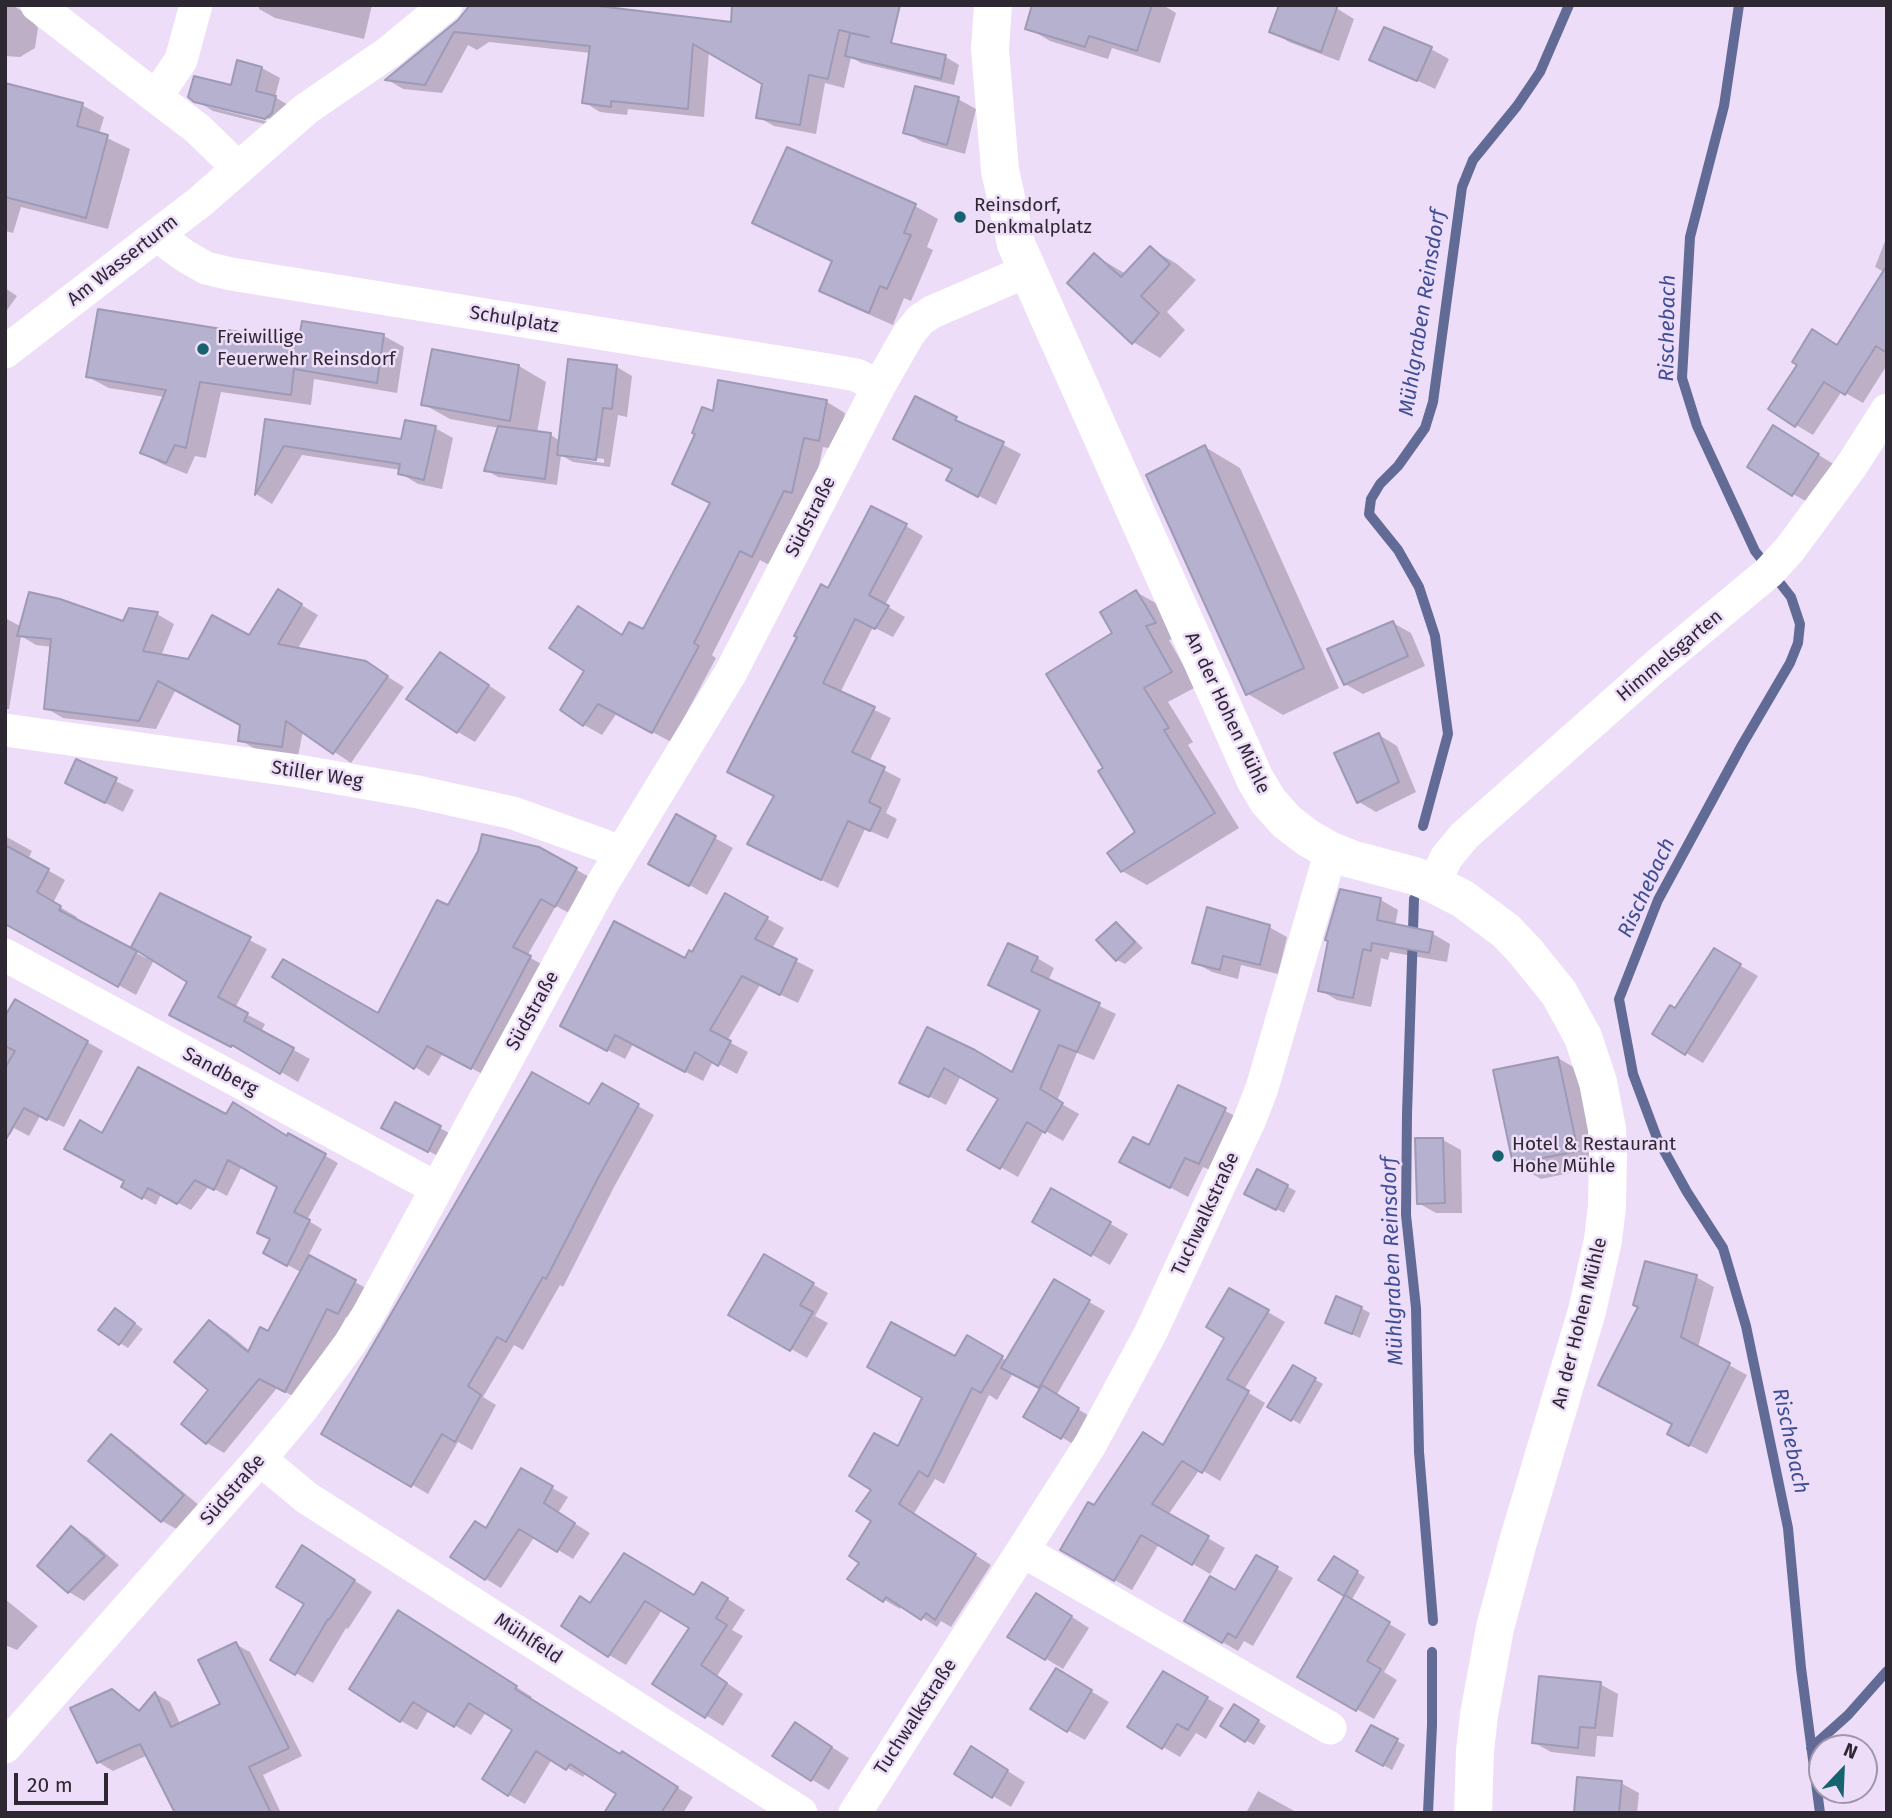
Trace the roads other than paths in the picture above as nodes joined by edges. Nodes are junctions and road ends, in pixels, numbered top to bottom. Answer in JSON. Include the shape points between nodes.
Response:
{"nodes":[{"id":1,"x":37,"y":5,"type":"edge"},
{"id":2,"x":196,"y":5,"type":"edge"},
{"id":3,"x":446,"y":5,"type":"edge"},
{"id":4,"x":993,"y":5,"type":"edge"},
{"id":5,"x":156,"y":97,"type":"junction"},
{"id":6,"x":238,"y":168,"type":"junction"},
{"id":7,"x":160,"y":233,"type":"junction"},
{"id":8,"x":1027,"y":271,"type":"junction"},
{"id":9,"x":5,"y":352,"type":"edge"},
{"id":10,"x":879,"y":386,"type":"junction"},
{"id":11,"x":1887,"y":410,"type":"edge"},
{"id":12,"x":5,"y":730,"type":"edge"},
{"id":13,"x":1331,"y":851,"type":"junction"},
{"id":14,"x":620,"y":854,"type":"junction"},
{"id":15,"x":1434,"y":884,"type":"junction"},
{"id":16,"x":5,"y":956,"type":"edge"},
{"id":17,"x":436,"y":1188,"type":"junction"},
{"id":18,"x":260,"y":1459,"type":"junction"},
{"id":19,"x":1023,"y":1551,"type":"junction"},
{"id":20,"x":1330,"y":1728,"type":"dead end"},
{"id":21,"x":5,"y":1747,"type":"edge"},
{"id":22,"x":801,"y":1813,"type":"edge"},
{"id":23,"x":855,"y":1813,"type":"edge"},
{"id":24,"x":1473,"y":1813,"type":"edge"}],
"edges":[{"from":1,"to":5,"type":"street"},
{"from":2,"to":5,"type":"street","via":[[181,60]]},
{"from":3,"to":6,"type":"street","name":"Am Wasserturm","via":[[389,52],[306,109]]},
{"from":4,"to":8,"type":"street","name":"An der Hohen Mühle","via":[[990,49],[1000,170],[1009,219]]},
{"from":5,"to":6,"type":"street"},
{"from":6,"to":7,"type":"street","name":"Am Wasserturm"},
{"from":7,"to":9,"type":"street","name":"Am Wasserturm"},
{"from":7,"to":10,"type":"street","name":"Schulplatz","via":[[185,256],[206,268],[231,274],[828,370],[856,375]]},
{"from":8,"to":10,"type":"street","name":"Südstraße","via":[[920,320]]},
{"from":8,"to":13,"type":"street","name":"An der Hohen Mühle","via":[[1255,779],[1287,822]]},
{"from":10,"to":14,"type":"street","name":"Südstraße","via":[[730,674]]},
{"from":11,"to":15,"type":"street","name":"Himmelsgarten","via":[[1852,465],[1769,572],[1464,836],[1446,858]]},
{"from":12,"to":14,"type":"street","name":"Stiller Weg","via":[[418,792],[513,813]]},
{"from":13,"to":15,"type":"street","name":"An der Hohen Mühle"},
{"from":13,"to":19,"type":"street","name":"Tuchwalkstraße","via":[[1274,1052],[1250,1119],[1128,1377]]},
{"from":14,"to":17,"type":"street","name":"Südstraße"},
{"from":15,"to":24,"type":"street","name":"An der Hohen Mühle","via":[[1506,931],[1559,993],[1592,1059],[1607,1129],[1607,1206],[1597,1270],[1495,1628],[1479,1715]]},
{"from":16,"to":17,"type":"street","name":"Sandberg"},
{"from":17,"to":18,"type":"street","name":"Südstraße","via":[[349,1345]]},
{"from":18,"to":21,"type":"street","name":"Südstraße"},
{"from":18,"to":22,"type":"street","name":"Mühlfeld","via":[[307,1498]]},
{"from":19,"to":20,"type":"street"},
{"from":19,"to":23,"type":"street","name":"Tuchwalkstraße"}]}
